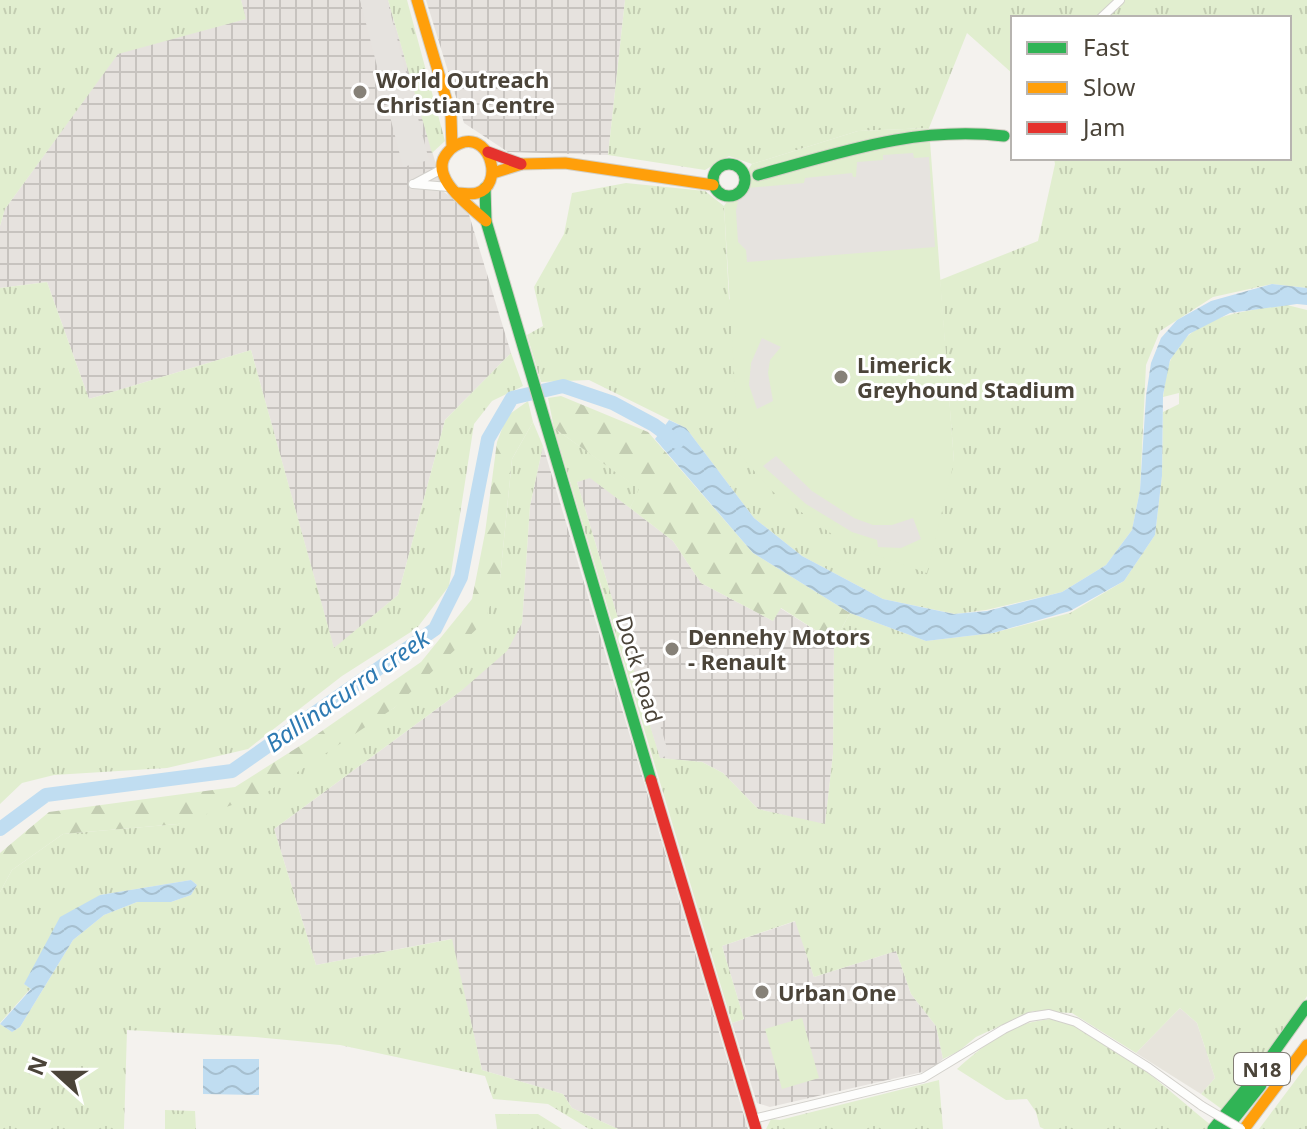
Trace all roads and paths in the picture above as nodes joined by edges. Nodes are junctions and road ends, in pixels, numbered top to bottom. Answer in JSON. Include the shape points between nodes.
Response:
{"nodes":[{"id":1,"x":417,"y":0,"type":"edge"},
{"id":2,"x":1120,"y":0,"type":"edge"},
{"id":3,"x":1103,"y":16,"type":"edge"},
{"id":4,"x":451,"y":115,"type":"junction"},
{"id":5,"x":1010,"y":138,"type":"edge"},
{"id":6,"x":468,"y":142,"type":"junction"},
{"id":7,"x":452,"y":148,"type":"junction"},
{"id":8,"x":488,"y":152,"type":"junction"},
{"id":9,"x":522,"y":164,"type":"junction"},
{"id":10,"x":739,"y":167,"type":"junction"},
{"id":11,"x":442,"y":169,"type":"junction"},
{"id":12,"x":493,"y":173,"type":"junction"},
{"id":13,"x":758,"y":175,"type":"junction"},
{"id":14,"x":714,"y":179,"type":"junction"},
{"id":15,"x":744,"y":186,"type":"junction"},
{"id":16,"x":485,"y":188,"type":"junction"},
{"id":17,"x":454,"y":190,"type":"junction"},
{"id":18,"x":486,"y":221,"type":"junction"},
{"id":19,"x":1307,"y":1006,"type":"edge"},
{"id":20,"x":1307,"y":1019,"type":"edge"},
{"id":21,"x":1307,"y":1045,"type":"edge"},
{"id":22,"x":1307,"y":1059,"type":"edge"},
{"id":23,"x":754,"y":1124,"type":"edge"},
{"id":24,"x":1213,"y":1129,"type":"edge"},
{"id":25,"x":1224,"y":1129,"type":"edge"},
{"id":26,"x":1242,"y":1129,"type":"edge"},
{"id":27,"x":1254,"y":1129,"type":"edge"}],
"edges":[{"from":1,"to":4,"type":"main road"},
{"from":2,"to":3,"type":"street"},
{"from":4,"to":6,"type":"main road"},
{"from":4,"to":7,"type":"main road"},
{"from":5,"to":13,"type":"main road","via":[[981,132],[913,134]]},
{"from":6,"to":7,"type":"main road"},
{"from":6,"to":8,"type":"main road"},
{"from":7,"to":11,"type":"main road"},
{"from":8,"to":9,"type":"main road"},
{"from":8,"to":12,"type":"main road"},
{"from":9,"to":12,"type":"main road"},
{"from":9,"to":14,"type":"main road","via":[[565,163],[694,181]]},
{"from":10,"to":13,"type":"main road"},
{"from":10,"to":14,"type":"main road","via":[[718,168]]},
{"from":10,"to":15,"type":"main road"},
{"from":11,"to":17,"type":"main road"},
{"from":11,"to":17,"type":"street","via":[[413,184]]},
{"from":12,"to":16,"type":"main road"},
{"from":13,"to":15,"type":"main road"},
{"from":14,"to":15,"type":"main road","via":[[720,193],[729,196]]},
{"from":16,"to":17,"type":"main road","via":[[472,194]]},
{"from":16,"to":18,"type":"main road","name":"Dock Road"},
{"from":17,"to":18,"type":"main road","name":"Dock Road"},
{"from":18,"to":23,"type":"main road","name":"Dock Road"},
{"from":19,"to":24,"type":"main road","number":"N18"},
{"from":20,"to":25,"type":"main road","number":"N18"},
{"from":21,"to":26,"type":"main road","number":"N18"},
{"from":22,"to":27,"type":"main road","number":"N18"},
{"from":23,"to":26,"type":"street","bridge":true,"via":[[923,1078],[1004,1029],[1049,1014],[1076,1022]]}]}
